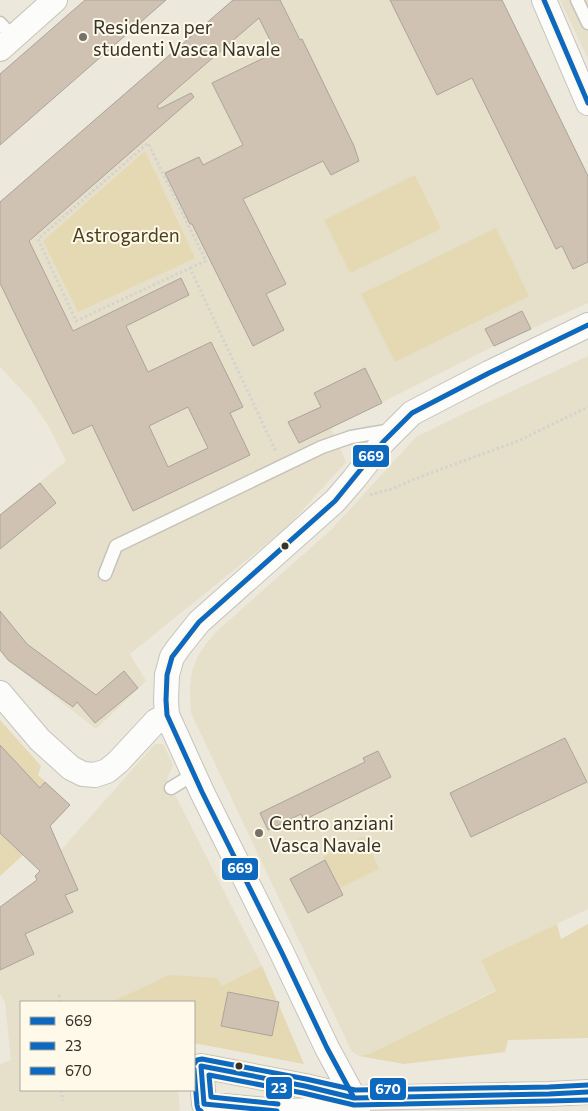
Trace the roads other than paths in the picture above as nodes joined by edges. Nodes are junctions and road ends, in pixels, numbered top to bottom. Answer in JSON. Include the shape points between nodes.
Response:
{"nodes":[{"id":1,"x":55,"y":0,"type":"edge"},
{"id":2,"x":544,"y":0,"type":"edge"},
{"id":3,"x":577,"y":0,"type":"edge"},
{"id":4,"x":588,"y":22,"type":"edge"},
{"id":5,"x":4,"y":36,"type":"edge"},
{"id":6,"x":588,"y":103,"type":"edge"},
{"id":7,"x":588,"y":325,"type":"edge"},
{"id":8,"x":395,"y":429,"type":"junction"},
{"id":9,"x":105,"y":574,"type":"dead end"},
{"id":10,"x":0,"y":693,"type":"edge"},
{"id":11,"x":167,"y":715,"type":"junction"},
{"id":12,"x":194,"y":774,"type":"junction"},
{"id":13,"x":171,"y":788,"type":"dead end"},
{"id":14,"x":588,"y":1092,"type":"edge"},
{"id":15,"x":356,"y":1105,"type":"edge"},
{"id":16,"x":277,"y":1111,"type":"edge"},
{"id":17,"x":290,"y":1111,"type":"edge"}],
"edges":[{"from":1,"to":5,"type":"street"},
{"from":2,"to":6,"type":"street"},
{"from":3,"to":4,"type":"lane"},
{"from":7,"to":8,"type":"street","via":[[412,413]]},
{"from":8,"to":9,"type":"lane","via":[[351,437],[322,447],[116,546]]},
{"from":8,"to":11,"type":"street","via":[[336,501],[213,609],[187,637],[172,657],[167,674]]},
{"from":10,"to":11,"type":"street","via":[[40,740],[71,768],[83,774],[107,771],[156,721]]},
{"from":11,"to":12,"type":"street"},
{"from":12,"to":13,"type":"lane"},
{"from":12,"to":15,"type":"street"},
{"from":14,"to":15,"type":"street"},
{"from":15,"to":16,"type":"street","via":[[305,1086],[201,1066],[204,1104]]},
{"from":15,"to":17,"type":"street"}]}
